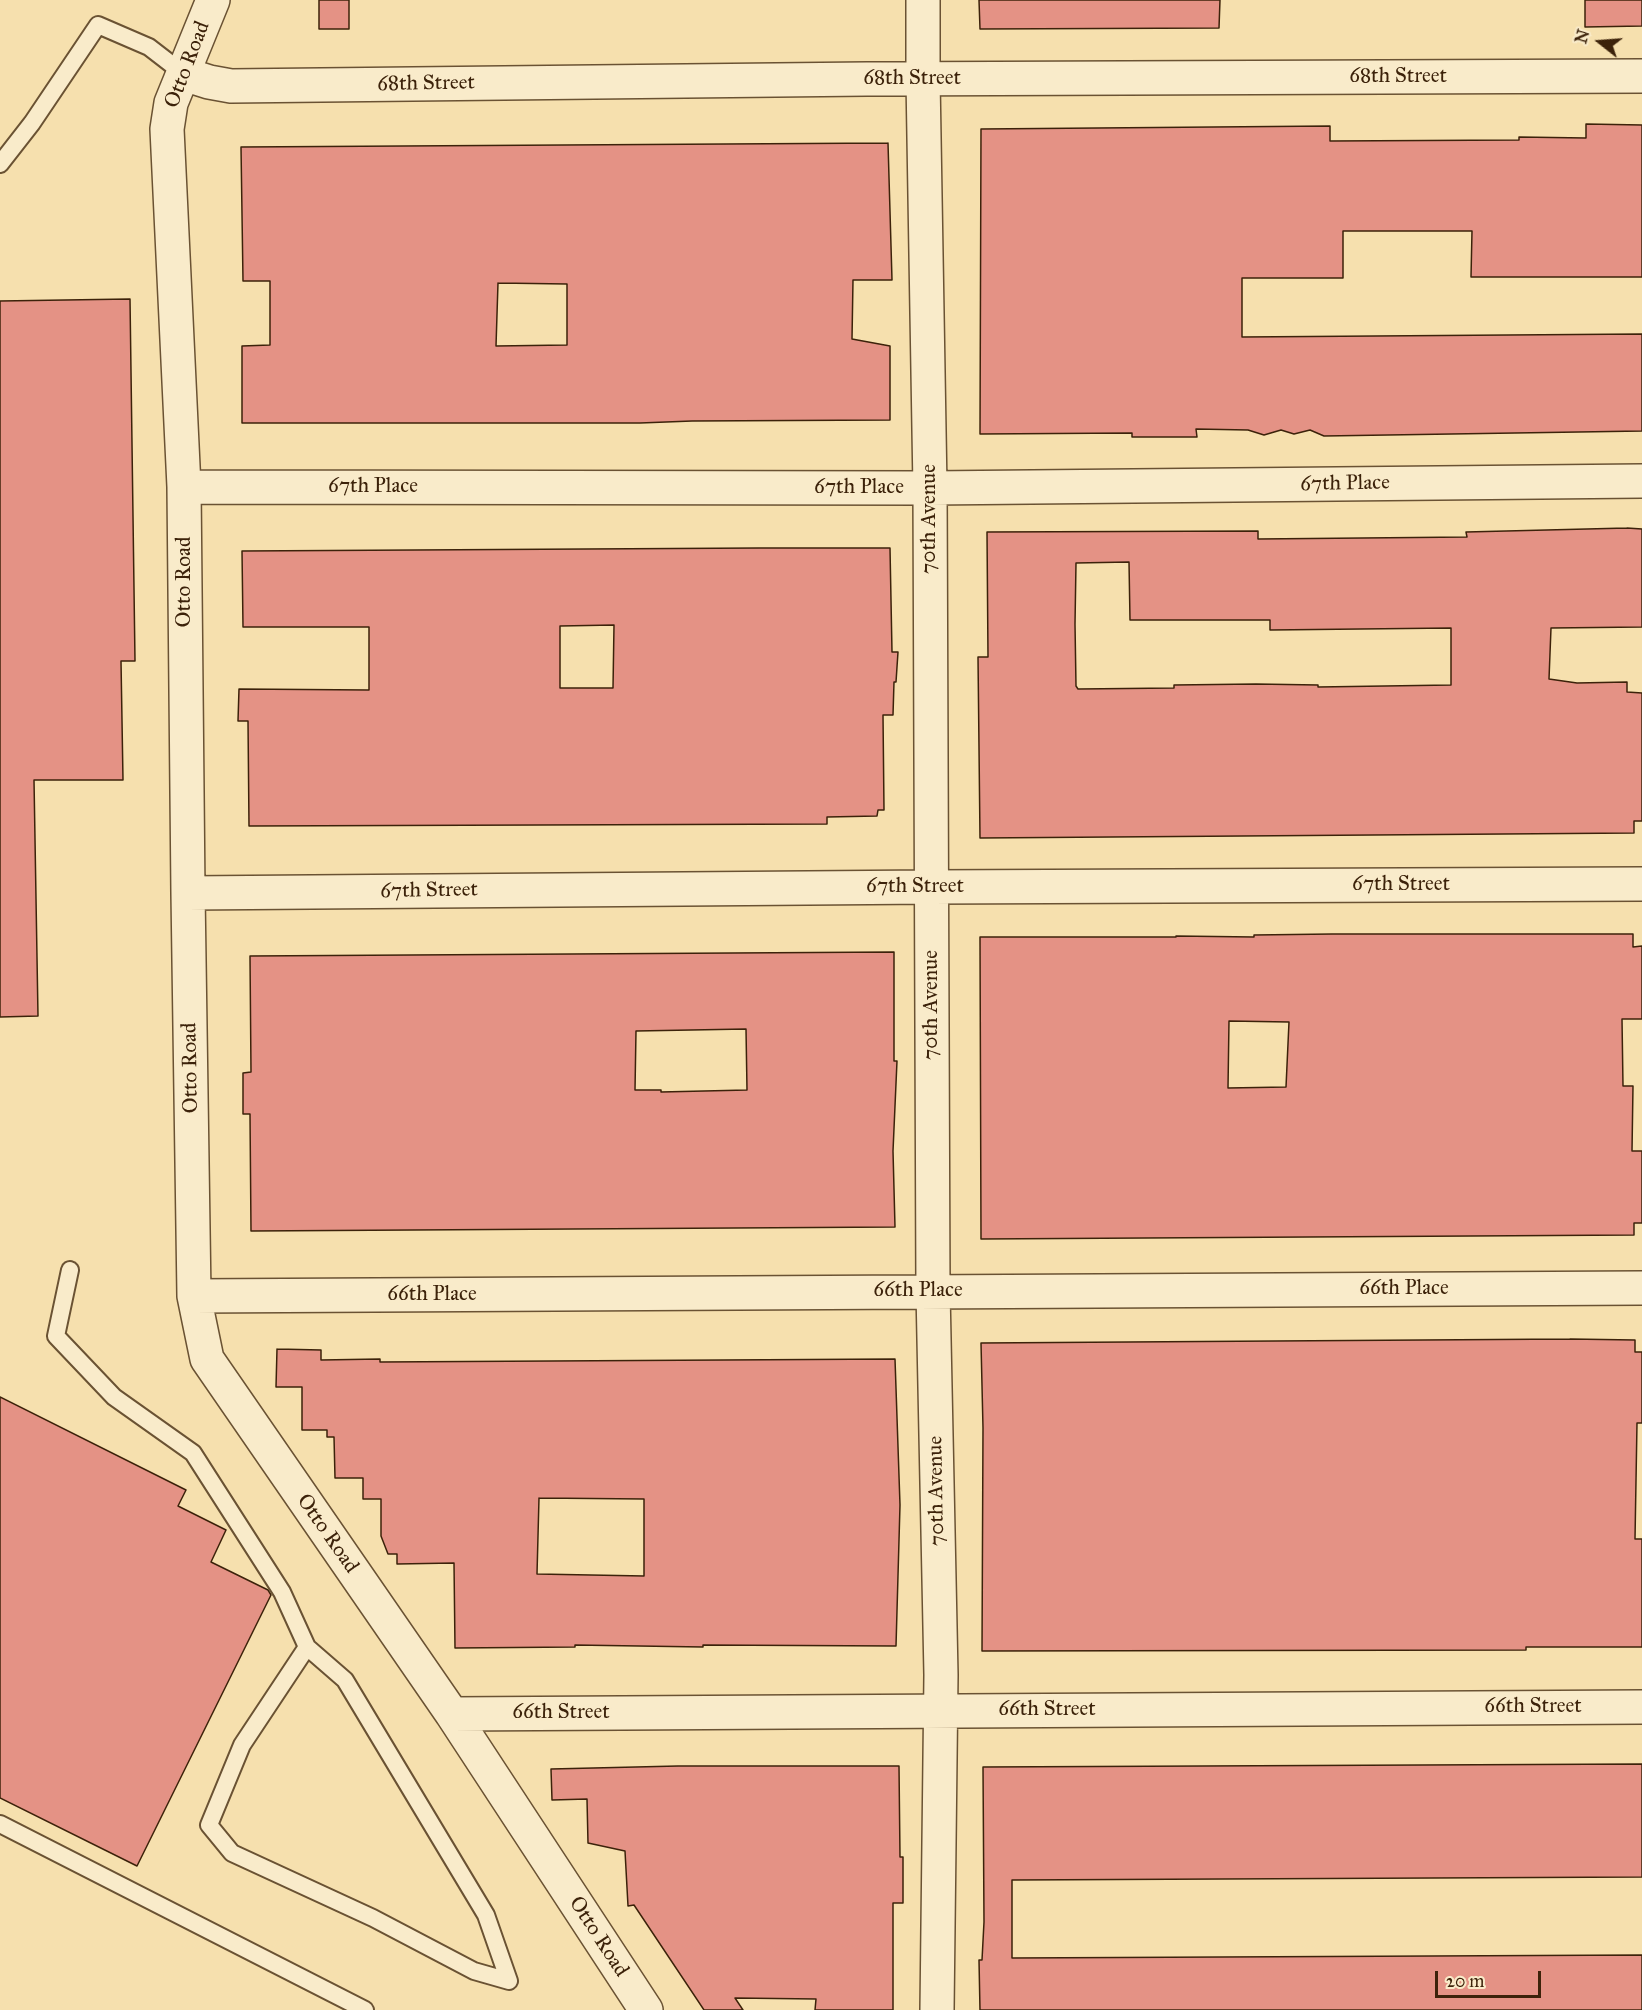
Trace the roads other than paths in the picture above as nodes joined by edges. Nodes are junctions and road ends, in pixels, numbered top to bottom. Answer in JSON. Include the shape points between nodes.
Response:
{"nodes":[{"id":1,"x":213,"y":0,"type":"edge"},
{"id":2,"x":923,"y":0,"type":"edge"},
{"id":3,"x":184,"y":74,"type":"junction"},
{"id":4,"x":1642,"y":76,"type":"edge"},
{"id":5,"x":923,"y":80,"type":"junction"},
{"id":6,"x":0,"y":164,"type":"edge"},
{"id":7,"x":1642,"y":481,"type":"edge"},
{"id":8,"x":184,"y":487,"type":"junction"},
{"id":9,"x":930,"y":488,"type":"junction"},
{"id":10,"x":1642,"y":884,"type":"edge"},
{"id":11,"x":931,"y":887,"type":"junction"},
{"id":12,"x":188,"y":893,"type":"junction"},
{"id":13,"x":70,"y":1270,"type":"dead end"},
{"id":14,"x":1642,"y":1288,"type":"edge"},
{"id":15,"x":933,"y":1291,"type":"junction"},
{"id":16,"x":194,"y":1296,"type":"junction"},
{"id":17,"x":307,"y":1647,"type":"junction"},
{"id":18,"x":1642,"y":1707,"type":"edge"},
{"id":19,"x":941,"y":1710,"type":"junction"},
{"id":20,"x":452,"y":1714,"type":"junction"},
{"id":21,"x":0,"y":1824,"type":"edge"},
{"id":22,"x":364,"y":2010,"type":"edge"},
{"id":23,"x":646,"y":2010,"type":"edge"},
{"id":24,"x":937,"y":2010,"type":"edge"}],
"edges":[{"from":1,"to":3,"type":"street","name":"Otto Road"},
{"from":2,"to":5,"type":"street","name":"70th Avenue"},
{"from":3,"to":5,"type":"street","name":"68th Street","via":[[231,86]]},
{"from":3,"to":6,"type":"lane","via":[[149,47],[98,25]]},
{"from":3,"to":8,"type":"street","name":"Otto Road","via":[[171,102],[167,129]]},
{"from":4,"to":5,"type":"street","name":"68th Street"},
{"from":5,"to":9,"type":"street","name":"70th Avenue"},
{"from":7,"to":9,"type":"street","name":"67th Place"},
{"from":8,"to":9,"type":"street","name":"67th Place"},
{"from":8,"to":12,"type":"street","name":"Otto Road"},
{"from":9,"to":11,"type":"street","name":"70th Avenue"},
{"from":10,"to":11,"type":"street","name":"67th Street"},
{"from":11,"to":12,"type":"street","name":"67th Street"},
{"from":11,"to":15,"type":"street","name":"70th Avenue"},
{"from":12,"to":16,"type":"street","name":"Otto Road"},
{"from":13,"to":17,"type":"lane","via":[[56,1336],[114,1397],[193,1453],[282,1592]]},
{"from":14,"to":15,"type":"street","name":"66th Place"},
{"from":15,"to":16,"type":"street","name":"66th Place"},
{"from":15,"to":19,"type":"street","name":"70th Avenue"},
{"from":16,"to":20,"type":"street","name":"Otto Road","via":[[207,1359]]},
{"from":17,"to":17,"type":"lane","via":[[242,1745],[209,1825],[232,1853],[373,1918],[474,1971],[509,1981],[486,1915],[345,1680]]},
{"from":18,"to":19,"type":"street","name":"66th Street"},
{"from":19,"to":20,"type":"street","name":"66th Street"},
{"from":19,"to":24,"type":"street","name":"70th Avenue"},
{"from":20,"to":23,"type":"street","name":"Otto Road"},
{"from":21,"to":22,"type":"lane"}]}
